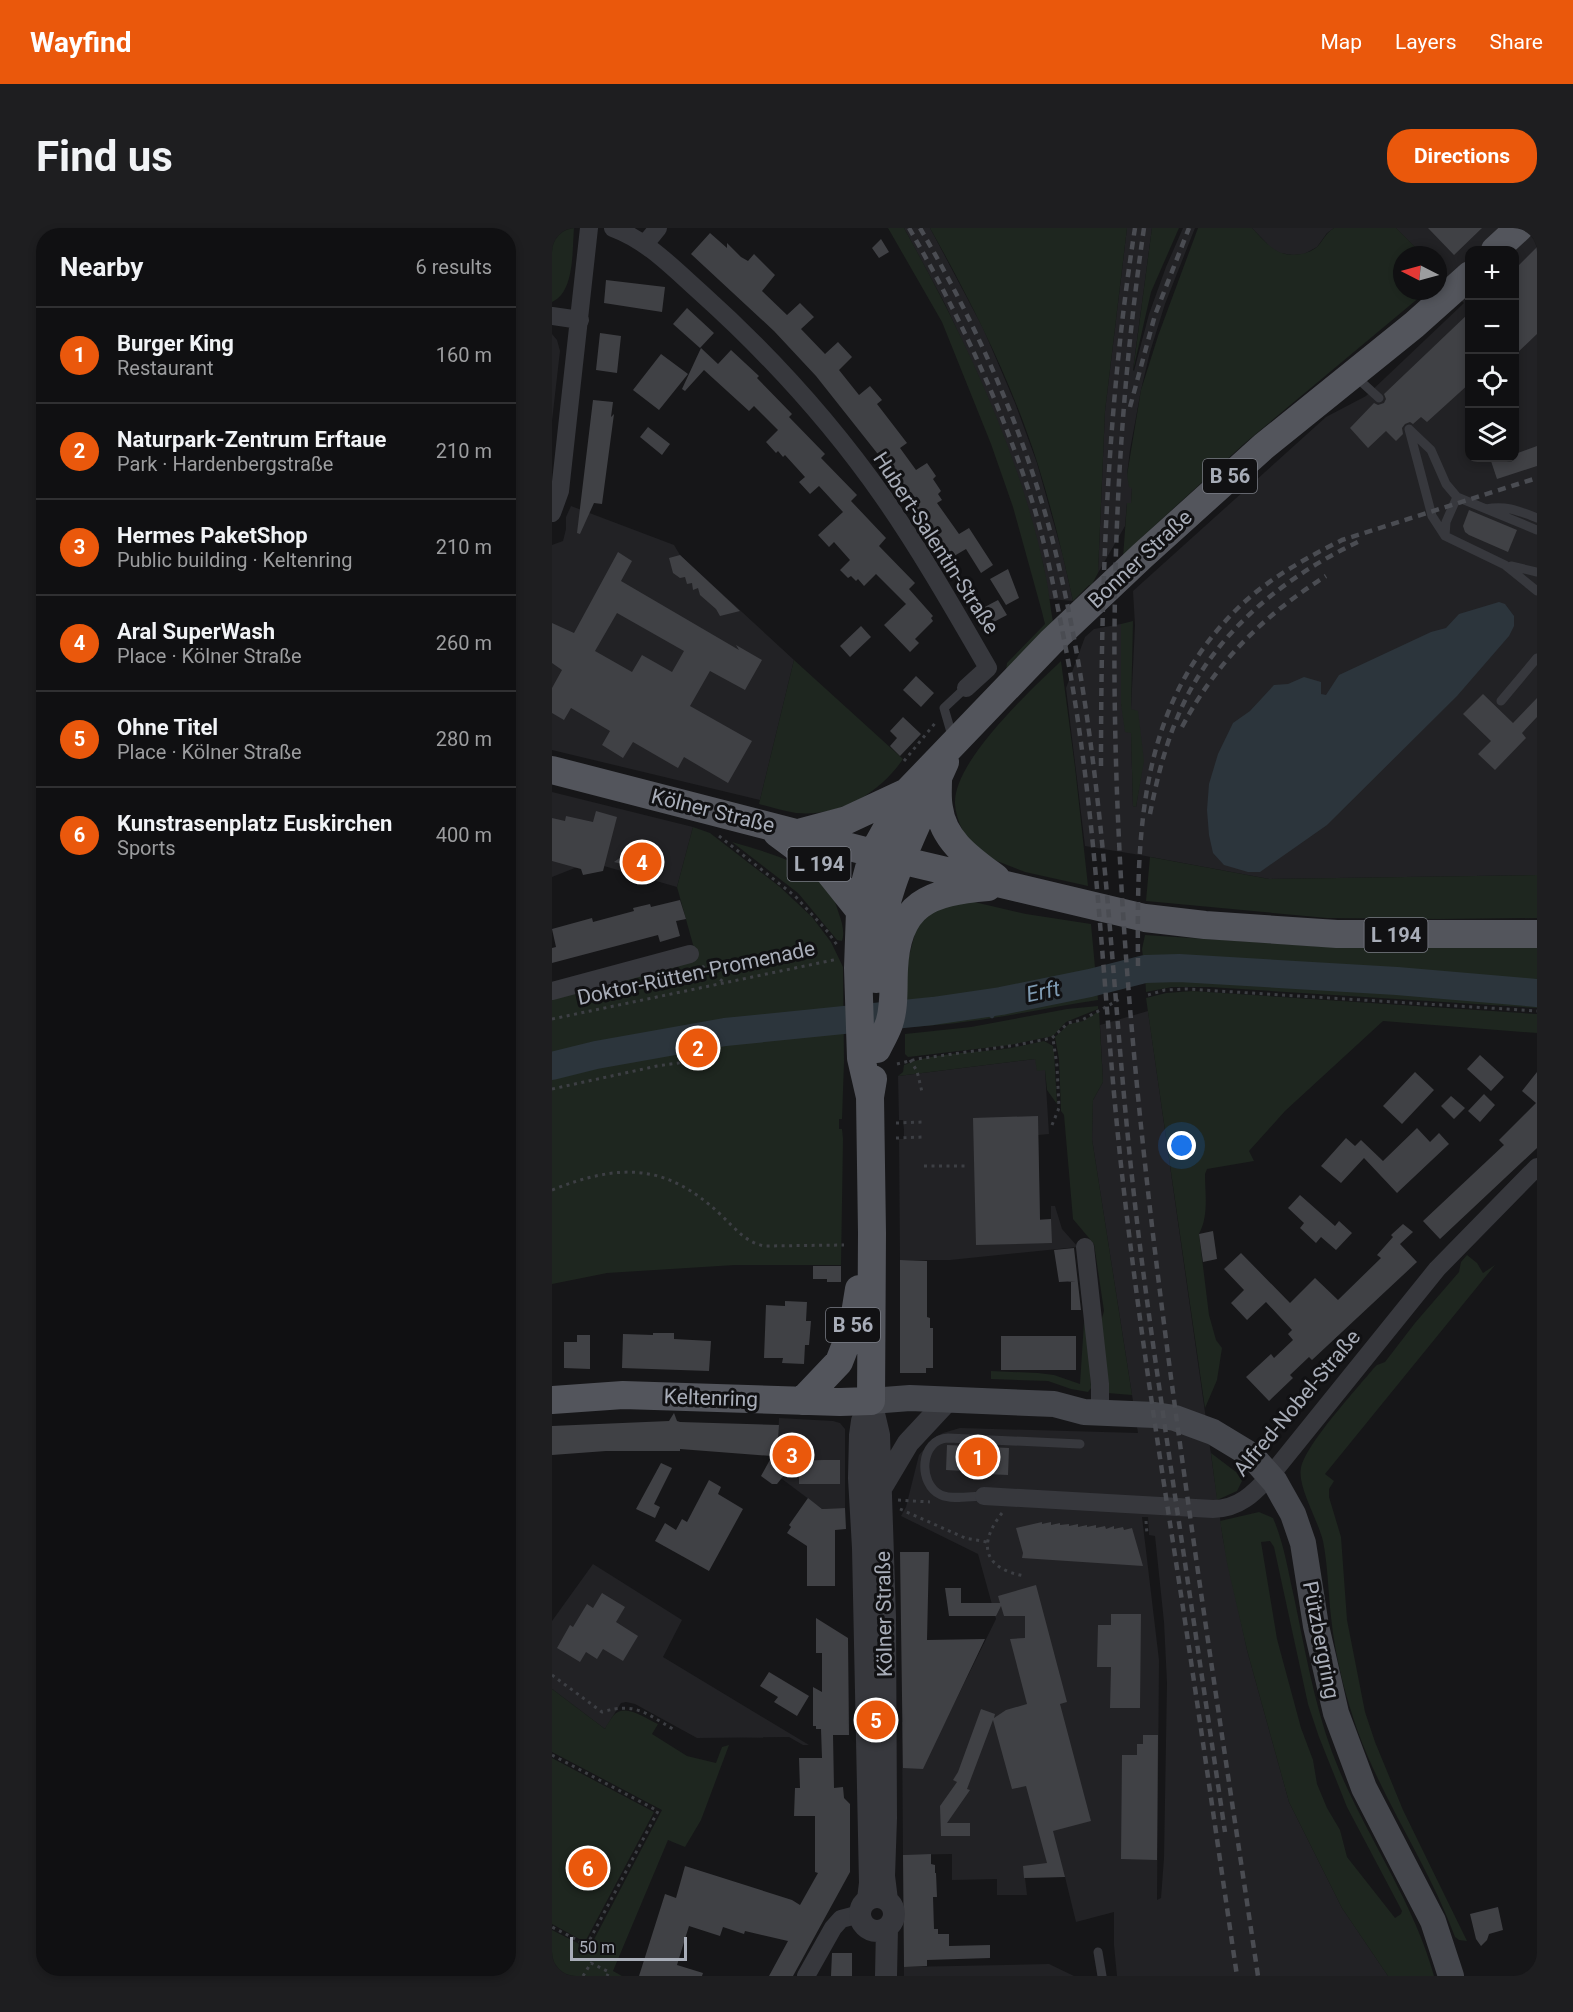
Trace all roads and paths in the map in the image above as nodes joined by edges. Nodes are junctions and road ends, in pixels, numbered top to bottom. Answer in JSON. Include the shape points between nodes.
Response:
{"nodes":[{"id":1,"x":589,"y":228,"type":"edge"},
{"id":2,"x":613,"y":228,"type":"edge"},
{"id":3,"x":658,"y":228,"type":"edge"},
{"id":4,"x":1519,"y":228,"type":"edge"},
{"id":5,"x":645,"y":244,"type":"junction"},
{"id":6,"x":1499,"y":246,"type":"edge"},
{"id":7,"x":1465,"y":279,"type":"edge"},
{"id":8,"x":552,"y":316,"type":"edge"},
{"id":9,"x":580,"y":320,"type":"junction"},
{"id":10,"x":1353,"y":373,"type":"junction"},
{"id":11,"x":1379,"y":398,"type":"dead end"},
{"id":12,"x":1457,"y":497,"type":"junction"},
{"id":13,"x":1486,"y":509,"type":"junction"},
{"id":14,"x":552,"y":513,"type":"edge"},
{"id":15,"x":1537,"y":518,"type":"edge"},
{"id":16,"x":1537,"y":530,"type":"edge"},
{"id":17,"x":1445,"y":536,"type":"junction"},
{"id":18,"x":1505,"y":565,"type":"junction"},
{"id":19,"x":1537,"y":572,"type":"edge"},
{"id":20,"x":1537,"y":591,"type":"edge"},
{"id":21,"x":1537,"y":659,"type":"edge"},
{"id":22,"x":963,"y":690,"type":"joint"},
{"id":23,"x":1501,"y":701,"type":"dead end"},
{"id":24,"x":945,"y":713,"type":"junction"},
{"id":25,"x":954,"y":741,"type":"junction"},
{"id":26,"x":552,"y":770,"type":"edge"},
{"id":27,"x":938,"y":777,"type":"junction"},
{"id":28,"x":905,"y":778,"type":"junction"},
{"id":29,"x":770,"y":826,"type":"junction"},
{"id":30,"x":723,"y":832,"type":"dead end"},
{"id":31,"x":797,"y":833,"type":"junction"},
{"id":32,"x":887,"y":856,"type":"junction"},
{"id":33,"x":1005,"y":885,"type":"junction"},
{"id":34,"x":860,"y":911,"type":"junction"},
{"id":35,"x":1537,"y":934,"type":"edge"},
{"id":36,"x":690,"y":954,"type":"joint"},
{"id":37,"x":863,"y":965,"type":"junction"},
{"id":38,"x":725,"y":983,"type":"junction"},
{"id":39,"x":552,"y":991,"type":"edge"},
{"id":40,"x":1148,"y":995,"type":"dead end"},
{"id":41,"x":1122,"y":998,"type":"dead end"},
{"id":42,"x":1537,"y":1011,"type":"edge"},
{"id":43,"x":552,"y":1019,"type":"edge"},
{"id":44,"x":1052,"y":1038,"type":"junction"},
{"id":45,"x":878,"y":1057,"type":"junction"},
{"id":46,"x":706,"y":1059,"type":"dead end"},
{"id":47,"x":910,"y":1060,"type":"junction"},
{"id":48,"x":552,"y":1089,"type":"edge"},
{"id":49,"x":922,"y":1092,"type":"dead end"},
{"id":50,"x":923,"y":1122,"type":"dead end"},
{"id":51,"x":896,"y":1123,"type":"dead end"},
{"id":52,"x":1052,"y":1125,"type":"dead end"},
{"id":53,"x":924,"y":1137,"type":"dead end"},
{"id":54,"x":896,"y":1138,"type":"dead end"},
{"id":55,"x":924,"y":1166,"type":"dead end"},
{"id":56,"x":965,"y":1166,"type":"dead end"},
{"id":57,"x":1537,"y":1167,"type":"edge"},
{"id":58,"x":552,"y":1190,"type":"edge"},
{"id":59,"x":872,"y":1233,"type":"junction"},
{"id":60,"x":844,"y":1245,"type":"dead end"},
{"id":61,"x":1085,"y":1247,"type":"dead end"},
{"id":62,"x":552,"y":1400,"type":"edge"},
{"id":63,"x":949,"y":1400,"type":"junction"},
{"id":64,"x":802,"y":1401,"type":"junction"},
{"id":65,"x":871,"y":1401,"type":"junction"},
{"id":66,"x":1100,"y":1413,"type":"junction"},
{"id":67,"x":1080,"y":1444,"type":"dead end"},
{"id":68,"x":1270,"y":1476,"type":"junction"},
{"id":69,"x":880,"y":1494,"type":"junction"},
{"id":70,"x":975,"y":1496,"type":"junction"},
{"id":71,"x":1014,"y":1497,"type":"junction"},
{"id":72,"x":900,"y":1509,"type":"dead end"},
{"id":73,"x":1145,"y":1517,"type":"dead end"},
{"id":74,"x":1147,"y":1535,"type":"dead end"},
{"id":75,"x":987,"y":1542,"type":"junction"},
{"id":76,"x":1025,"y":1576,"type":"dead end"},
{"id":77,"x":552,"y":1675,"type":"edge"},
{"id":78,"x":673,"y":1729,"type":"dead end"},
{"id":79,"x":552,"y":1755,"type":"edge"},
{"id":80,"x":874,"y":1914,"type":"junction"},
{"id":81,"x":552,"y":1927,"type":"edge"},
{"id":82,"x":1098,"y":1952,"type":"dead end"},
{"id":83,"x":584,"y":1975,"type":"edge"},
{"id":84,"x":591,"y":1976,"type":"edge"},
{"id":85,"x":607,"y":1976,"type":"edge"},
{"id":86,"x":806,"y":1976,"type":"edge"},
{"id":87,"x":871,"y":1976,"type":"edge"},
{"id":88,"x":886,"y":1976,"type":"edge"},
{"id":89,"x":1102,"y":1976,"type":"edge"},
{"id":90,"x":1451,"y":1976,"type":"edge"}],
"edges":[{"from":1,"to":9,"type":"street"},
{"from":2,"to":5,"type":"street","name":"Hubert-Salentin-Straße"},
{"from":3,"to":5,"type":"street"},
{"from":4,"to":6,"type":"main road"},
{"from":5,"to":22,"type":"street","name":"Hubert-Salentin-Straße","via":[[780,370],[884,498],[988,668]]},
{"from":7,"to":10,"type":"main road","name":"Bonner Straße","number":"B 56"},
{"from":8,"to":9,"type":"street"},
{"from":9,"to":14,"type":"street","via":[[560,491]]},
{"from":10,"to":11,"type":"lane"},
{"from":10,"to":25,"type":"main road","name":"Bonner Straße","number":"B 56","via":[[1264,446],[1142,556]]},
{"from":12,"to":13,"type":"lane"},
{"from":12,"to":17,"type":"lane","via":[[1446,522]]},
{"from":12,"to":17,"type":"lane","via":[[1446,484],[1431,450],[1409,429],[1432,516]]},
{"from":13,"to":15,"type":"lane","via":[[1511,508]]},
{"from":13,"to":16,"type":"lane"},
{"from":17,"to":18,"type":"lane"},
{"from":18,"to":19,"type":"lane"},
{"from":18,"to":20,"type":"lane"},
{"from":21,"to":23,"type":"lane"},
{"from":22,"to":24,"type":"lane","name":"Hubert-Salentin-Straße","via":[[944,708]]},
{"from":24,"to":25,"type":"lane"},
{"from":24,"to":28,"type":"path","via":[[923,736]]},
{"from":25,"to":27,"type":"main road","name":"Kölner Straße","number":"B 56"},
{"from":25,"to":28,"type":"main road","name":"Bonner Straße","number":"B 56"},
{"from":26,"to":29,"type":"main road","name":"Kölner Straße","number":"L 194"},
{"from":27,"to":32,"type":"main road","name":"Kölner Straße","number":"B 56"},
{"from":27,"to":33,"type":"main road","number":"L 194","via":[[939,810],[947,833],[965,855]]},
{"from":28,"to":31,"type":"main road","number":"B 56","via":[[847,820]]},
{"from":28,"to":32,"type":"main road","name":"Bonner Straße","number":"B 56"},
{"from":29,"to":31,"type":"main road","name":"Kölner Straße","number":"L 194"},
{"from":29,"to":34,"type":"main road","number":"L 194","via":[[828,871]]},
{"from":30,"to":37,"type":"path","via":[[712,830],[795,896],[836,943]]},
{"from":31,"to":32,"type":"main road","name":"Kölner Straße","number":"L 194"},
{"from":32,"to":33,"type":"main road","number":"L 194"},
{"from":32,"to":34,"type":"main road","name":"Kölner Straße","number":"B 56","via":[[865,883]]},
{"from":32,"to":37,"type":"main road","name":"Kölner Straße","number":"B 56","via":[[882,921]]},
{"from":33,"to":35,"type":"main road","number":"L 194","via":[[1114,912],[1188,923],[1398,936]]},
{"from":33,"to":37,"type":"main road","number":"B 56","via":[[957,890],[924,902],[912,912],[897,940]]},
{"from":34,"to":37,"type":"main road","name":"Kölner Straße","number":"B 56"},
{"from":36,"to":38,"type":"path"},
{"from":36,"to":39,"type":"street"},
{"from":37,"to":38,"type":"path","name":"Doktor-Rütten-Promenade"},
{"from":37,"to":45,"type":"main road","name":"Kölner Straße","number":"B 56"},
{"from":38,"to":43,"type":"path","name":"Doktor-Rütten-Promenade"},
{"from":40,"to":42,"type":"path","via":[[1187,989]]},
{"from":41,"to":44,"type":"path","via":[[1082,1020],[1068,1023]]},
{"from":44,"to":47,"type":"path"},
{"from":44,"to":52,"type":"path","via":[[1059,1108]]},
{"from":45,"to":47,"type":"path"},
{"from":45,"to":59,"type":"main road","name":"Kölner Straße","number":"B 56","via":[[870,1097]]},
{"from":46,"to":48,"type":"path"},
{"from":47,"to":49,"type":"path"},
{"from":50,"to":51,"type":"path"},
{"from":53,"to":54,"type":"path"},
{"from":55,"to":56,"type":"path"},
{"from":57,"to":68,"type":"street","name":"Alfred-Nobel-Straße","via":[[1437,1269]]},
{"from":58,"to":60,"type":"path","via":[[597,1175],[650,1173],[702,1197],[754,1245]]},
{"from":59,"to":64,"type":"main road","number":"B 56","via":[[845,1352]]},
{"from":59,"to":65,"type":"main road","name":"Kölner Straße","number":"B 56"},
{"from":61,"to":66,"type":"street"},
{"from":62,"to":64,"type":"main road","name":"Keltenring","via":[[623,1395]]},
{"from":63,"to":65,"type":"main road","name":"Pützbergring"},
{"from":63,"to":66,"type":"main road","name":"Pützbergring","via":[[1054,1404]]},
{"from":63,"to":69,"type":"street","via":[[908,1443]]},
{"from":64,"to":65,"type":"main road","name":"Keltenring"},
{"from":65,"to":69,"type":"street","name":"Kölner Straße","via":[[879,1435]]},
{"from":65,"to":80,"type":"street","name":"Kölner Straße","via":[[862,1421],[859,1478]]},
{"from":66,"to":68,"type":"main road","name":"Pützbergring","via":[[1155,1415],[1195,1424],[1240,1447]]},
{"from":67,"to":70,"type":"lane","via":[[942,1438],[934,1443],[925,1468],[932,1488],[945,1496]]},
{"from":68,"to":71,"type":"street","name":"Alfred-Nobel-Straße","via":[[1245,1500],[1221,1509]]},
{"from":68,"to":90,"type":"main road","name":"Pützbergring","via":[[1289,1505],[1303,1543],[1323,1664],[1343,1736],[1364,1788],[1433,1921]]},
{"from":69,"to":70,"type":"path","via":[[903,1501],[938,1503]]},
{"from":69,"to":80,"type":"street","name":"Kölner Straße","via":[[885,1639],[884,1876]]},
{"from":70,"to":71,"type":"street","name":"Alfred-Nobel-Straße"},
{"from":71,"to":75,"type":"path","via":[[992,1527]]},
{"from":72,"to":75,"type":"path","via":[[965,1538]]},
{"from":73,"to":74,"type":"path"},
{"from":75,"to":76,"type":"path","via":[[992,1561],[1000,1570]]},
{"from":77,"to":78,"type":"path","via":[[602,1712],[630,1707]]},
{"from":79,"to":81,"type":"path","via":[[658,1811],[587,1946]]},
{"from":80,"to":86,"type":"street","via":[[850,1916],[838,1922]]},
{"from":80,"to":87,"type":"street","name":"Kölner Straße"},
{"from":80,"to":88,"type":"street","name":"Kölner Straße"},
{"from":82,"to":89,"type":"lane"},
{"from":83,"to":84,"type":"path"},
{"from":83,"to":85,"type":"path","via":[[591,1963],[609,1972]]}]}
